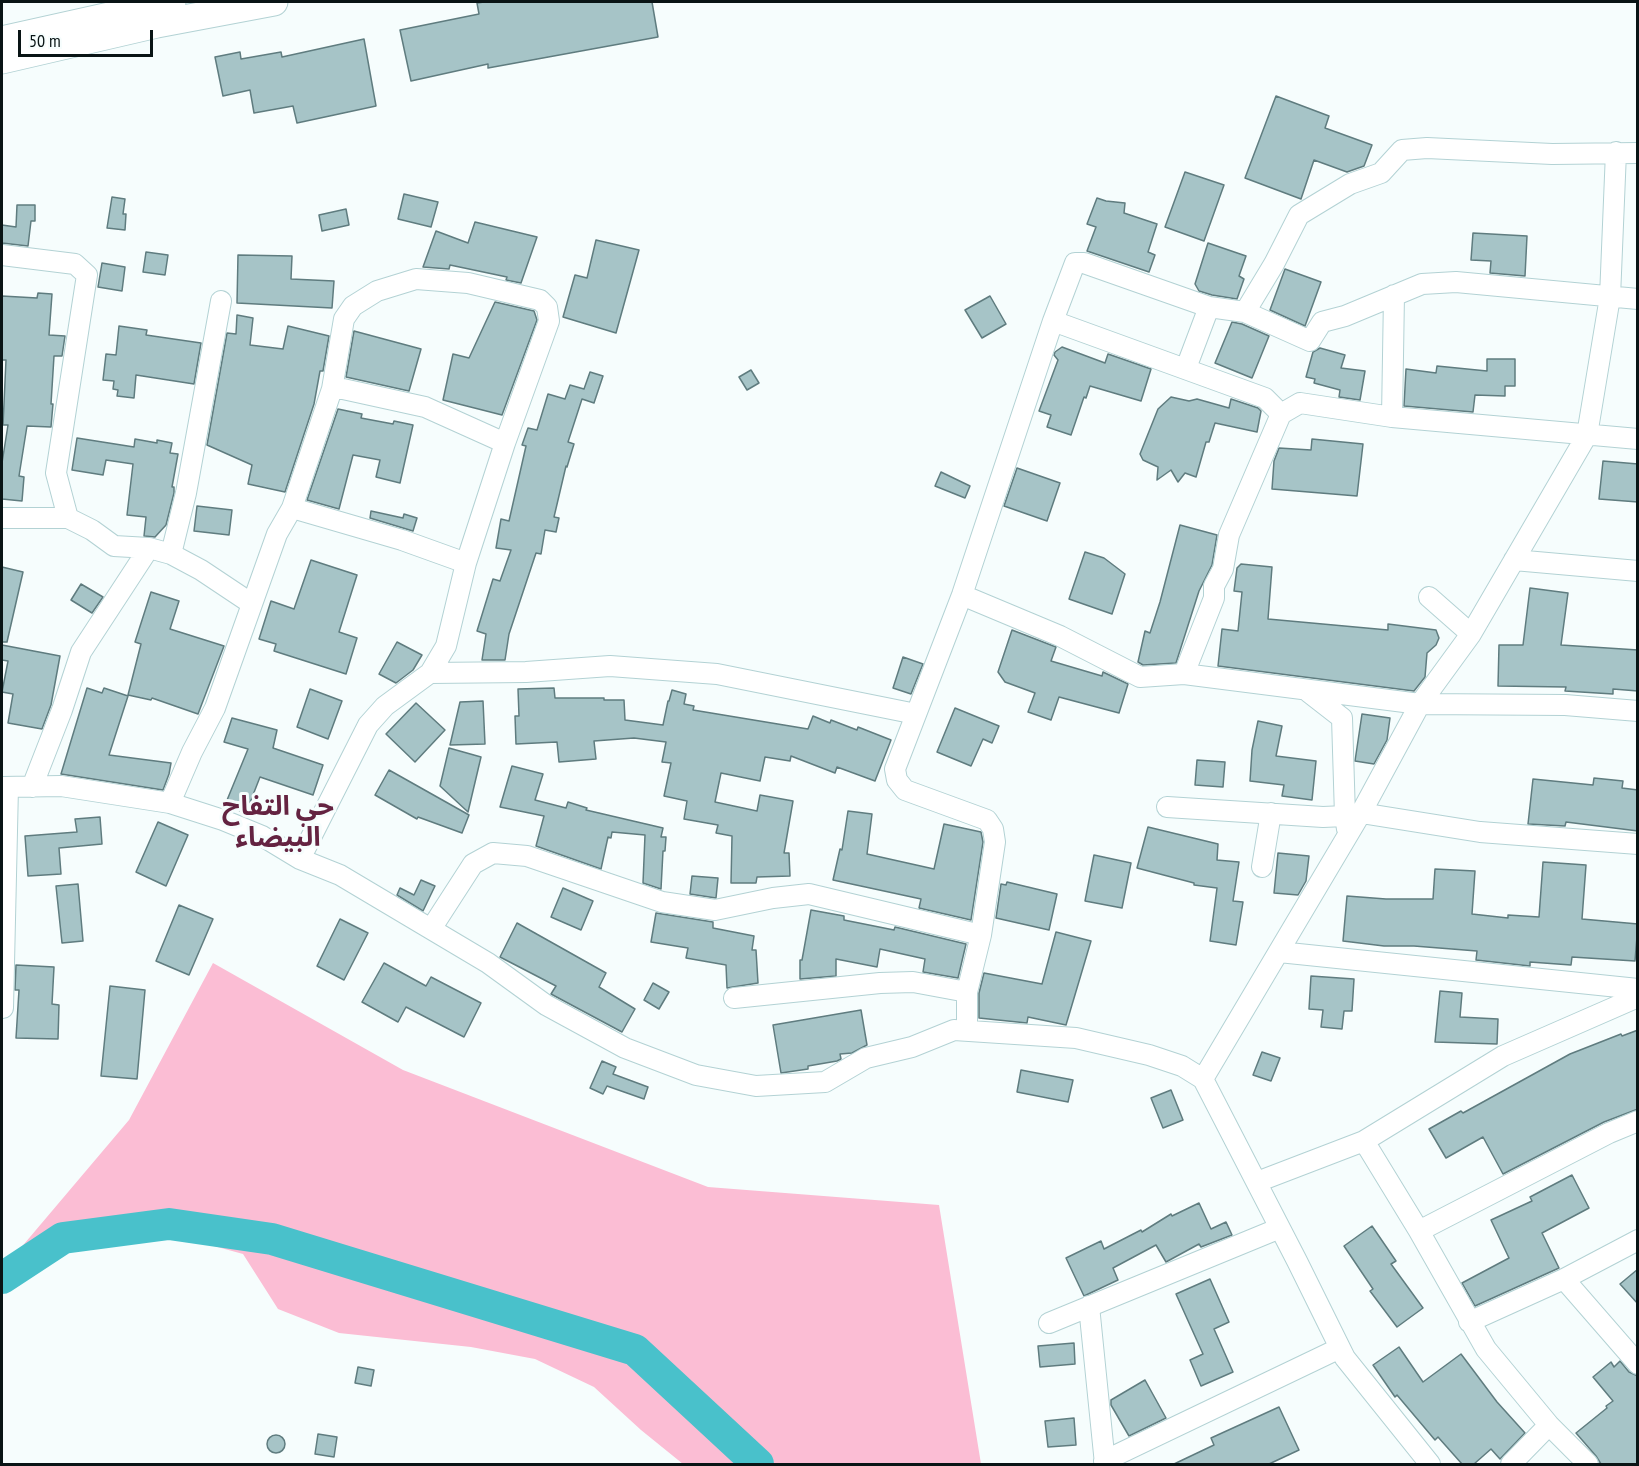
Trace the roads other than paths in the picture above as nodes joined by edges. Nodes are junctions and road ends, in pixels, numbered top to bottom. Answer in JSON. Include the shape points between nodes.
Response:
{"nodes":[{"id":1,"x":172,"y":2,"type":"edge"},
{"id":2,"x":274,"y":2,"type":"edge"},
{"id":3,"x":2,"y":40,"type":"edge"},
{"id":4,"x":2,"y":60,"type":"edge"},
{"id":5,"x":1616,"y":153,"type":"junction"},
{"id":6,"x":1638,"y":153,"type":"edge"},
{"id":7,"x":2,"y":255,"type":"edge"},
{"id":8,"x":1394,"y":295,"type":"junction"},
{"id":9,"x":1610,"y":297,"type":"junction"},
{"id":10,"x":1638,"y":299,"type":"edge"},
{"id":11,"x":221,"y":301,"type":"dead end"},
{"id":12,"x":1209,"y":307,"type":"junction"},
{"id":13,"x":1245,"y":312,"type":"junction"},
{"id":14,"x":1053,"y":321,"type":"junction"},
{"id":15,"x":1186,"y":368,"type":"junction"},
{"id":16,"x":332,"y":389,"type":"junction"},
{"id":17,"x":1281,"y":414,"type":"junction"},
{"id":18,"x":1392,"y":417,"type":"junction"},
{"id":19,"x":1587,"y":435,"type":"junction"},
{"id":20,"x":1638,"y":439,"type":"edge"},
{"id":21,"x":505,"y":443,"type":"junction"},
{"id":22,"x":292,"y":508,"type":"junction"},
{"id":23,"x":2,"y":518,"type":"edge"},
{"id":24,"x":68,"y":518,"type":"junction"},
{"id":25,"x":149,"y":548,"type":"junction"},
{"id":26,"x":171,"y":554,"type":"junction"},
{"id":27,"x":1514,"y":560,"type":"junction"},
{"id":28,"x":466,"y":563,"type":"junction"},
{"id":29,"x":1638,"y":571,"type":"edge"},
{"id":30,"x":962,"y":596,"type":"junction"},
{"id":31,"x":1429,"y":597,"type":"dead end"},
{"id":32,"x":252,"y":604,"type":"junction"},
{"id":33,"x":1471,"y":634,"type":"junction"},
{"id":34,"x":430,"y":674,"type":"junction"},
{"id":35,"x":1184,"y":674,"type":"junction"},
{"id":36,"x":1305,"y":689,"type":"junction"},
{"id":37,"x":1420,"y":704,"type":"junction"},
{"id":38,"x":1638,"y":711,"type":"edge"},
{"id":39,"x":916,"y":714,"type":"junction"},
{"id":40,"x":5,"y":787,"type":"edge"},
{"id":41,"x":32,"y":787,"type":"junction"},
{"id":42,"x":170,"y":803,"type":"junction"},
{"id":43,"x":1167,"y":807,"type":"dead end"},
{"id":44,"x":1271,"y":813,"type":"junction"},
{"id":45,"x":1352,"y":821,"type":"junction"},
{"id":46,"x":1638,"y":844,"type":"edge"},
{"id":47,"x":300,"y":859,"type":"junction"},
{"id":48,"x":1262,"y":867,"type":"dead end"},
{"id":49,"x":431,"y":929,"type":"junction"},
{"id":50,"x":981,"y":935,"type":"junction"},
{"id":51,"x":1279,"y":952,"type":"junction"},
{"id":52,"x":1638,"y":989,"type":"edge"},
{"id":53,"x":967,"y":992,"type":"junction"},
{"id":54,"x":1638,"y":997,"type":"edge"},
{"id":55,"x":734,"y":998,"type":"dead end"},
{"id":56,"x":3,"y":1008,"type":"dead end"},
{"id":57,"x":967,"y":1031,"type":"junction"},
{"id":58,"x":1203,"y":1079,"type":"junction"},
{"id":59,"x":1638,"y":1121,"type":"edge"},
{"id":60,"x":1364,"y":1141,"type":"junction"},
{"id":61,"x":1257,"y":1182,"type":"junction"},
{"id":62,"x":1280,"y":1228,"type":"junction"},
{"id":63,"x":1419,"y":1231,"type":"junction"},
{"id":64,"x":1638,"y":1240,"type":"edge"},
{"id":65,"x":1564,"y":1279,"type":"junction"},
{"id":66,"x":1089,"y":1306,"type":"junction"},
{"id":67,"x":1469,"y":1322,"type":"junction"},
{"id":68,"x":1049,"y":1323,"type":"dead end"},
{"id":69,"x":1340,"y":1348,"type":"junction"},
{"id":70,"x":1638,"y":1364,"type":"edge"},
{"id":71,"x":1550,"y":1425,"type":"junction"},
{"id":72,"x":1105,"y":1463,"type":"edge"},
{"id":73,"x":1423,"y":1463,"type":"edge"},
{"id":74,"x":1511,"y":1464,"type":"edge"},
{"id":75,"x":1588,"y":1464,"type":"edge"}],
"edges":[{"from":1,"to":3,"type":"main road"},
{"from":2,"to":4,"type":"main road"},
{"from":5,"to":6,"type":"street"},
{"from":5,"to":9,"type":"street"},
{"from":5,"to":13,"type":"street","via":[[1402,150],[1381,173],[1350,184],[1299,215]]},
{"from":7,"to":24,"type":"street","via":[[75,264],[87,275],[56,473]]},
{"from":8,"to":9,"type":"street","via":[[1422,285],[1456,282]]},
{"from":8,"to":13,"type":"street","via":[[1322,322],[1310,341]]},
{"from":8,"to":18,"type":"street"},
{"from":9,"to":10,"type":"street"},
{"from":9,"to":19,"type":"street"},
{"from":11,"to":26,"type":"street"},
{"from":12,"to":13,"type":"street"},
{"from":12,"to":14,"type":"street","via":[[1075,263]]},
{"from":12,"to":15,"type":"street"},
{"from":14,"to":15,"type":"street"},
{"from":14,"to":30,"type":"street"},
{"from":15,"to":17,"type":"street","via":[[1265,398]]},
{"from":16,"to":21,"type":"street","via":[[425,407]]},
{"from":16,"to":21,"type":"street","via":[[344,319],[353,306],[376,291],[416,279],[468,283],[540,300],[548,307],[549,321]]},
{"from":16,"to":22,"type":"street"},
{"from":17,"to":18,"type":"street","via":[[1300,403]]},
{"from":17,"to":35,"type":"street","via":[[1229,535],[1214,598]]},
{"from":18,"to":19,"type":"street"},
{"from":19,"to":20,"type":"street"},
{"from":19,"to":27,"type":"street"},
{"from":21,"to":28,"type":"street"},
{"from":22,"to":28,"type":"street"},
{"from":22,"to":32,"type":"street","via":[[277,534]]},
{"from":23,"to":24,"type":"street"},
{"from":24,"to":25,"type":"street","via":[[114,546]]},
{"from":25,"to":26,"type":"street"},
{"from":25,"to":41,"type":"street","via":[[81,652]]},
{"from":26,"to":32,"type":"street"},
{"from":27,"to":29,"type":"street"},
{"from":27,"to":33,"type":"street"},
{"from":28,"to":34,"type":"street","via":[[446,646]]},
{"from":30,"to":35,"type":"street","via":[[1060,636],[1140,677]]},
{"from":30,"to":39,"type":"street"},
{"from":31,"to":33,"type":"street"},
{"from":32,"to":42,"type":"street","via":[[215,708]]},
{"from":33,"to":37,"type":"street"},
{"from":34,"to":39,"type":"street","via":[[610,666],[717,674]]},
{"from":34,"to":47,"type":"street","via":[[385,706],[368,725]]},
{"from":35,"to":36,"type":"street"},
{"from":36,"to":37,"type":"street"},
{"from":36,"to":45,"type":"street","via":[[1342,718]]},
{"from":37,"to":38,"type":"street","via":[[1566,705]]},
{"from":37,"to":45,"type":"street"},
{"from":39,"to":50,"type":"street","via":[[895,770],[897,780],[905,790],[987,820],[993,829],[995,842]]},
{"from":40,"to":41,"type":"street"},
{"from":40,"to":56,"type":"street"},
{"from":41,"to":42,"type":"street","via":[[61,786]]},
{"from":42,"to":47,"type":"street","via":[[262,836]]},
{"from":43,"to":44,"type":"street"},
{"from":44,"to":45,"type":"street"},
{"from":44,"to":48,"type":"street"},
{"from":45,"to":46,"type":"street"},
{"from":45,"to":51,"type":"street"},
{"from":47,"to":49,"type":"street","via":[[340,875]]},
{"from":49,"to":50,"type":"street","via":[[473,864],[493,853],[527,856],[662,902],[715,910],[809,894]]},
{"from":49,"to":57,"type":"street","via":[[488,963],[546,1005],[625,1048],[696,1075],[756,1086],[825,1082],[866,1058],[912,1047],[954,1030]]},
{"from":50,"to":53,"type":"street"},
{"from":51,"to":52,"type":"street"},
{"from":51,"to":58,"type":"street"},
{"from":53,"to":55,"type":"street","via":[[891,982]]},
{"from":53,"to":57,"type":"street"},
{"from":54,"to":60,"type":"street","via":[[1503,1056]]},
{"from":57,"to":58,"type":"street","via":[[1076,1038],[1149,1055],[1182,1066]]},
{"from":58,"to":61,"type":"street"},
{"from":59,"to":63,"type":"street"},
{"from":60,"to":61,"type":"street"},
{"from":60,"to":63,"type":"street"},
{"from":61,"to":62,"type":"street"},
{"from":62,"to":66,"type":"street"},
{"from":62,"to":69,"type":"street"},
{"from":63,"to":67,"type":"street"},
{"from":64,"to":65,"type":"street"},
{"from":65,"to":67,"type":"street"},
{"from":65,"to":70,"type":"street"},
{"from":66,"to":68,"type":"street"},
{"from":66,"to":72,"type":"street"},
{"from":67,"to":71,"type":"street","via":[[1486,1349]]},
{"from":69,"to":72,"type":"street"},
{"from":69,"to":73,"type":"street"},
{"from":71,"to":74,"type":"street"},
{"from":71,"to":75,"type":"street"}]}
